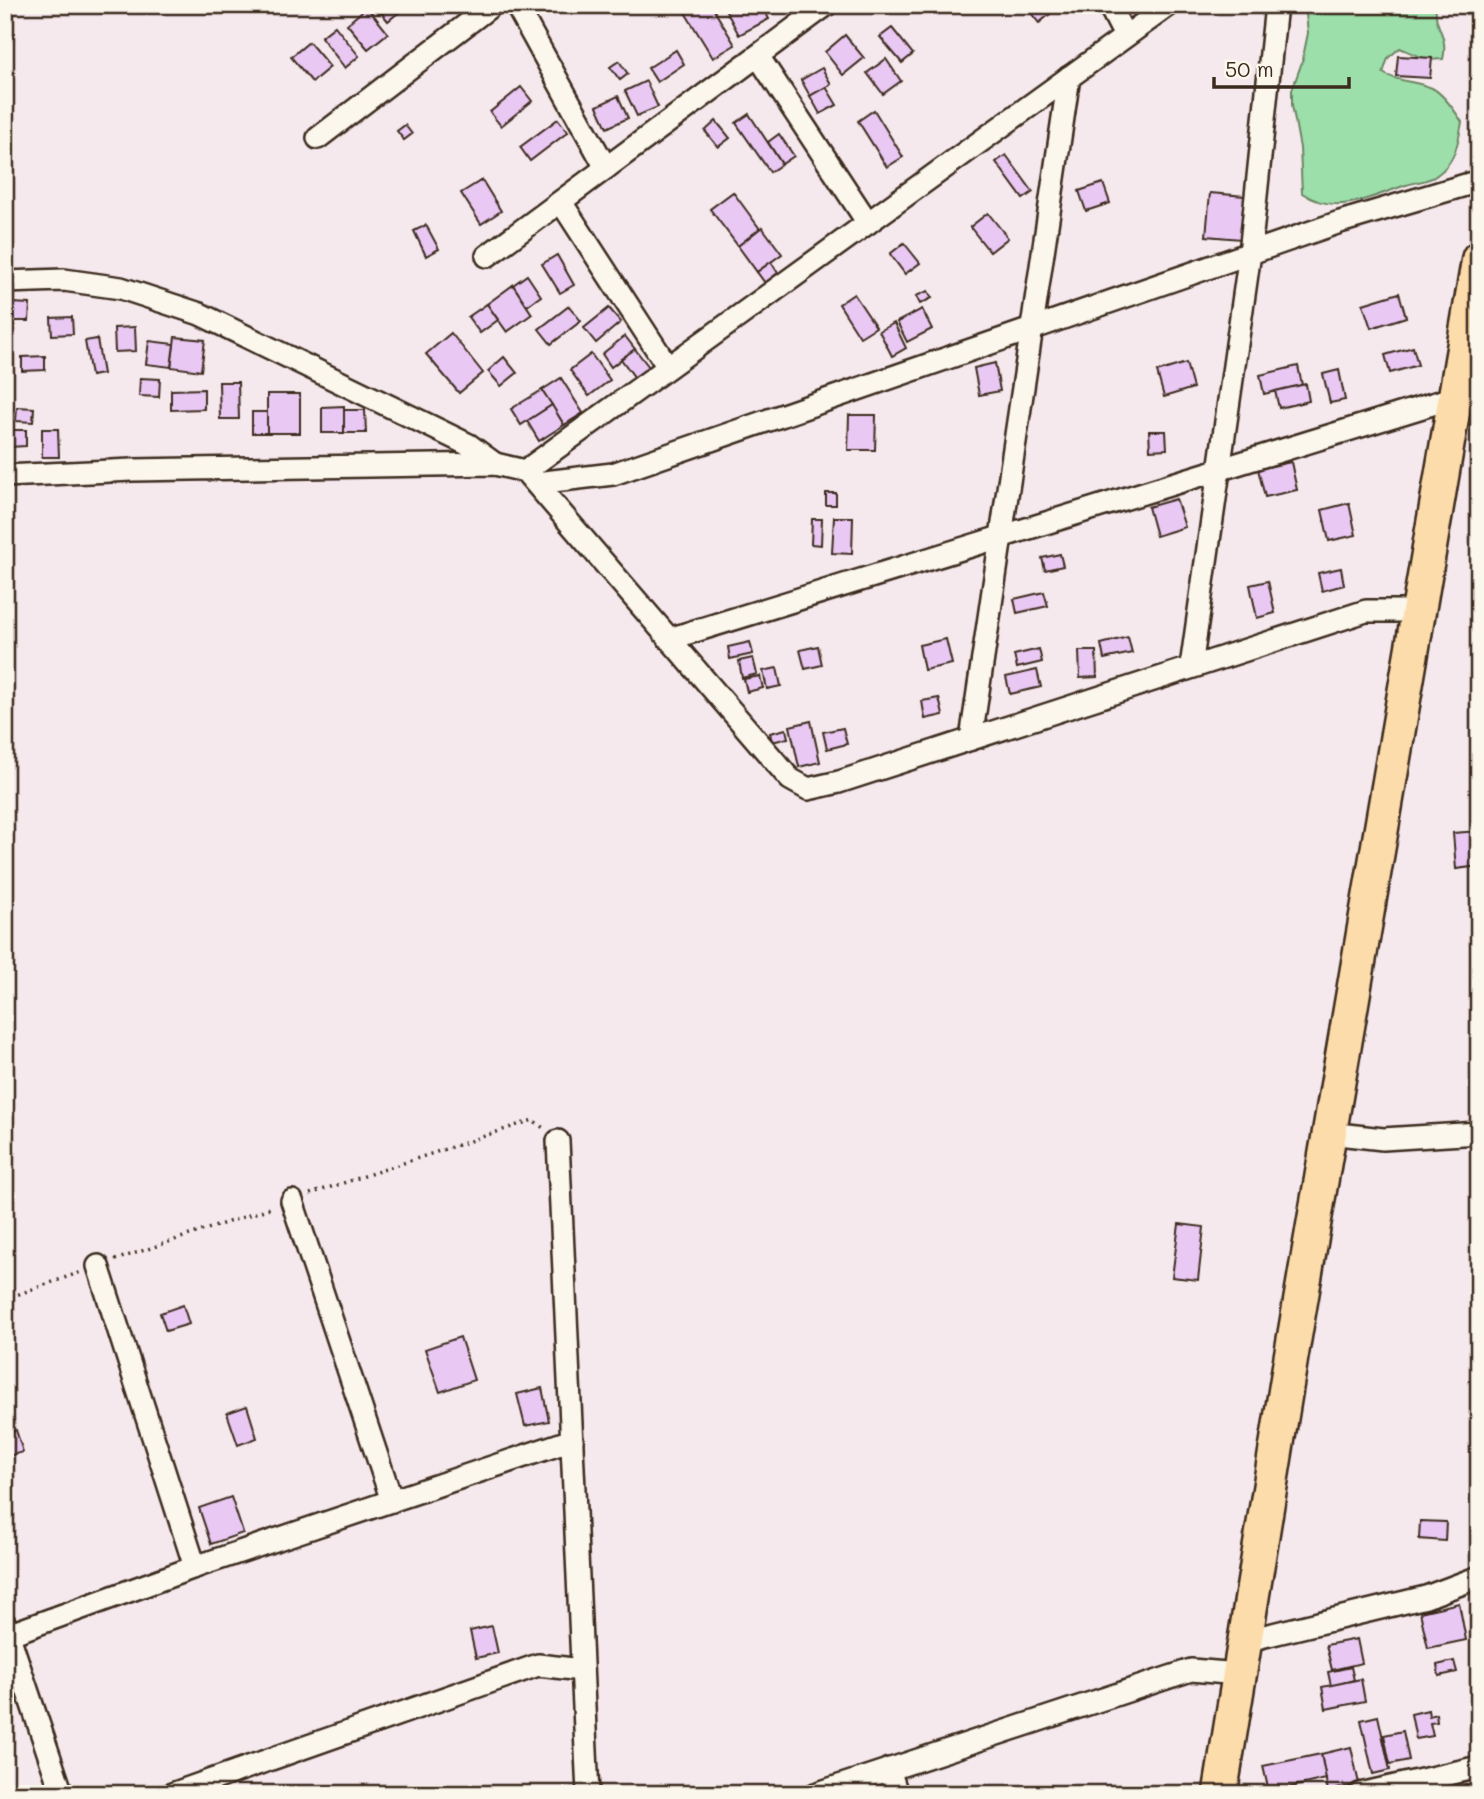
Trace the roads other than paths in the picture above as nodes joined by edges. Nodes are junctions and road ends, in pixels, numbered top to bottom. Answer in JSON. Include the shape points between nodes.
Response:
{"nodes":[{"id":1,"x":492,"y":5,"type":"edge"},
{"id":2,"x":516,"y":5,"type":"edge"},
{"id":3,"x":826,"y":5,"type":"edge"},
{"id":4,"x":1110,"y":5,"type":"edge"},
{"id":5,"x":1169,"y":5,"type":"edge"},
{"id":6,"x":1276,"y":5,"type":"edge"},
{"id":7,"x":801,"y":13,"type":"edge"},
{"id":8,"x":1125,"y":36,"type":"junction"},
{"id":9,"x":758,"y":56,"type":"junction"},
{"id":10,"x":1069,"y":77,"type":"junction"},
{"id":11,"x":318,"y":138,"type":"dead end"},
{"id":12,"x":606,"y":168,"type":"junction"},
{"id":13,"x":1479,"y":181,"type":"edge"},
{"id":14,"x":561,"y":202,"type":"junction"},
{"id":15,"x":868,"y":223,"type":"junction"},
{"id":16,"x":1250,"y":253,"type":"junction"},
{"id":17,"x":487,"y":256,"type":"dead end"},
{"id":18,"x":1479,"y":258,"type":"edge"},
{"id":19,"x":5,"y":282,"type":"edge"},
{"id":20,"x":1032,"y":329,"type":"junction"},
{"id":21,"x":668,"y":367,"type":"junction"},
{"id":22,"x":1455,"y":397,"type":"junction"},
{"id":23,"x":495,"y":464,"type":"junction"},
{"id":24,"x":1219,"y":470,"type":"junction"},
{"id":25,"x":5,"y":476,"type":"edge"},
{"id":26,"x":530,"y":477,"type":"junction"},
{"id":27,"x":1001,"y":537,"type":"junction"},
{"id":28,"x":1418,"y":611,"type":"junction"},
{"id":29,"x":669,"y":639,"type":"junction"},
{"id":30,"x":1191,"y":667,"type":"junction"},
{"id":31,"x":971,"y":739,"type":"junction"},
{"id":32,"x":1329,"y":1133,"type":"junction"},
{"id":33,"x":1479,"y":1133,"type":"edge"},
{"id":34,"x":558,"y":1141,"type":"dead end"},
{"id":35,"x":292,"y":1201,"type":"dead end"},
{"id":36,"x":98,"y":1266,"type":"dead end"},
{"id":37,"x":572,"y":1440,"type":"junction"},
{"id":38,"x":393,"y":1501,"type":"junction"},
{"id":39,"x":195,"y":1567,"type":"junction"},
{"id":40,"x":1479,"y":1577,"type":"edge"},
{"id":41,"x":6,"y":1631,"type":"edge"},
{"id":42,"x":1244,"y":1641,"type":"junction"},
{"id":43,"x":582,"y":1670,"type":"junction"},
{"id":44,"x":1239,"y":1674,"type":"junction"},
{"id":45,"x":1479,"y":1767,"type":"edge"},
{"id":46,"x":889,"y":1769,"type":"junction"},
{"id":47,"x":62,"y":1794,"type":"edge"},
{"id":48,"x":172,"y":1794,"type":"edge"},
{"id":49,"x":588,"y":1794,"type":"edge"},
{"id":50,"x":816,"y":1794,"type":"edge"},
{"id":51,"x":897,"y":1794,"type":"edge"},
{"id":52,"x":1220,"y":1794,"type":"edge"},
{"id":53,"x":1360,"y":1794,"type":"edge"}],
"edges":[{"from":1,"to":11,"type":"street"},
{"from":2,"to":12,"type":"street"},
{"from":3,"to":7,"type":"street"},
{"from":4,"to":8,"type":"street"},
{"from":5,"to":8,"type":"street"},
{"from":6,"to":16,"type":"street"},
{"from":7,"to":9,"type":"street"},
{"from":8,"to":10,"type":"street"},
{"from":9,"to":12,"type":"street"},
{"from":9,"to":15,"type":"street"},
{"from":10,"to":15,"type":"street"},
{"from":10,"to":20,"type":"street"},
{"from":12,"to":14,"type":"street"},
{"from":13,"to":16,"type":"street"},
{"from":14,"to":17,"type":"street"},
{"from":14,"to":21,"type":"street"},
{"from":15,"to":21,"type":"street"},
{"from":16,"to":20,"type":"street"},
{"from":16,"to":24,"type":"street"},
{"from":18,"to":22,"type":"main road"},
{"from":19,"to":23,"type":"street","via":[[64,280],[121,288],[200,314],[469,445]]},
{"from":20,"to":26,"type":"street","via":[[613,474]]},
{"from":20,"to":27,"type":"street"},
{"from":21,"to":26,"type":"street"},
{"from":22,"to":24,"type":"street"},
{"from":22,"to":28,"type":"main road"},
{"from":23,"to":25,"type":"street"},
{"from":23,"to":26,"type":"street"},
{"from":24,"to":27,"type":"street"},
{"from":24,"to":30,"type":"street"},
{"from":26,"to":29,"type":"street"},
{"from":27,"to":29,"type":"street"},
{"from":27,"to":31,"type":"street"},
{"from":28,"to":30,"type":"street","via":[[1366,611]]},
{"from":28,"to":32,"type":"main road"},
{"from":29,"to":31,"type":"street","via":[[790,779],[808,789]]},
{"from":30,"to":31,"type":"street"},
{"from":32,"to":33,"type":"street","via":[[1383,1139]]},
{"from":32,"to":42,"type":"main road"},
{"from":34,"to":37,"type":"street"},
{"from":35,"to":38,"type":"street"},
{"from":36,"to":39,"type":"street"},
{"from":37,"to":38,"type":"street"},
{"from":37,"to":43,"type":"street"},
{"from":38,"to":39,"type":"street"},
{"from":39,"to":41,"type":"street"},
{"from":40,"to":42,"type":"street","via":[[1426,1597]]},
{"from":41,"to":47,"type":"street"},
{"from":42,"to":44,"type":"main road"},
{"from":43,"to":48,"type":"street","via":[[538,1665]]},
{"from":43,"to":49,"type":"street"},
{"from":44,"to":46,"type":"street","via":[[1191,1670]]},
{"from":44,"to":52,"type":"main road"},
{"from":45,"to":53,"type":"street"},
{"from":46,"to":50,"type":"street"},
{"from":46,"to":51,"type":"street"}]}
